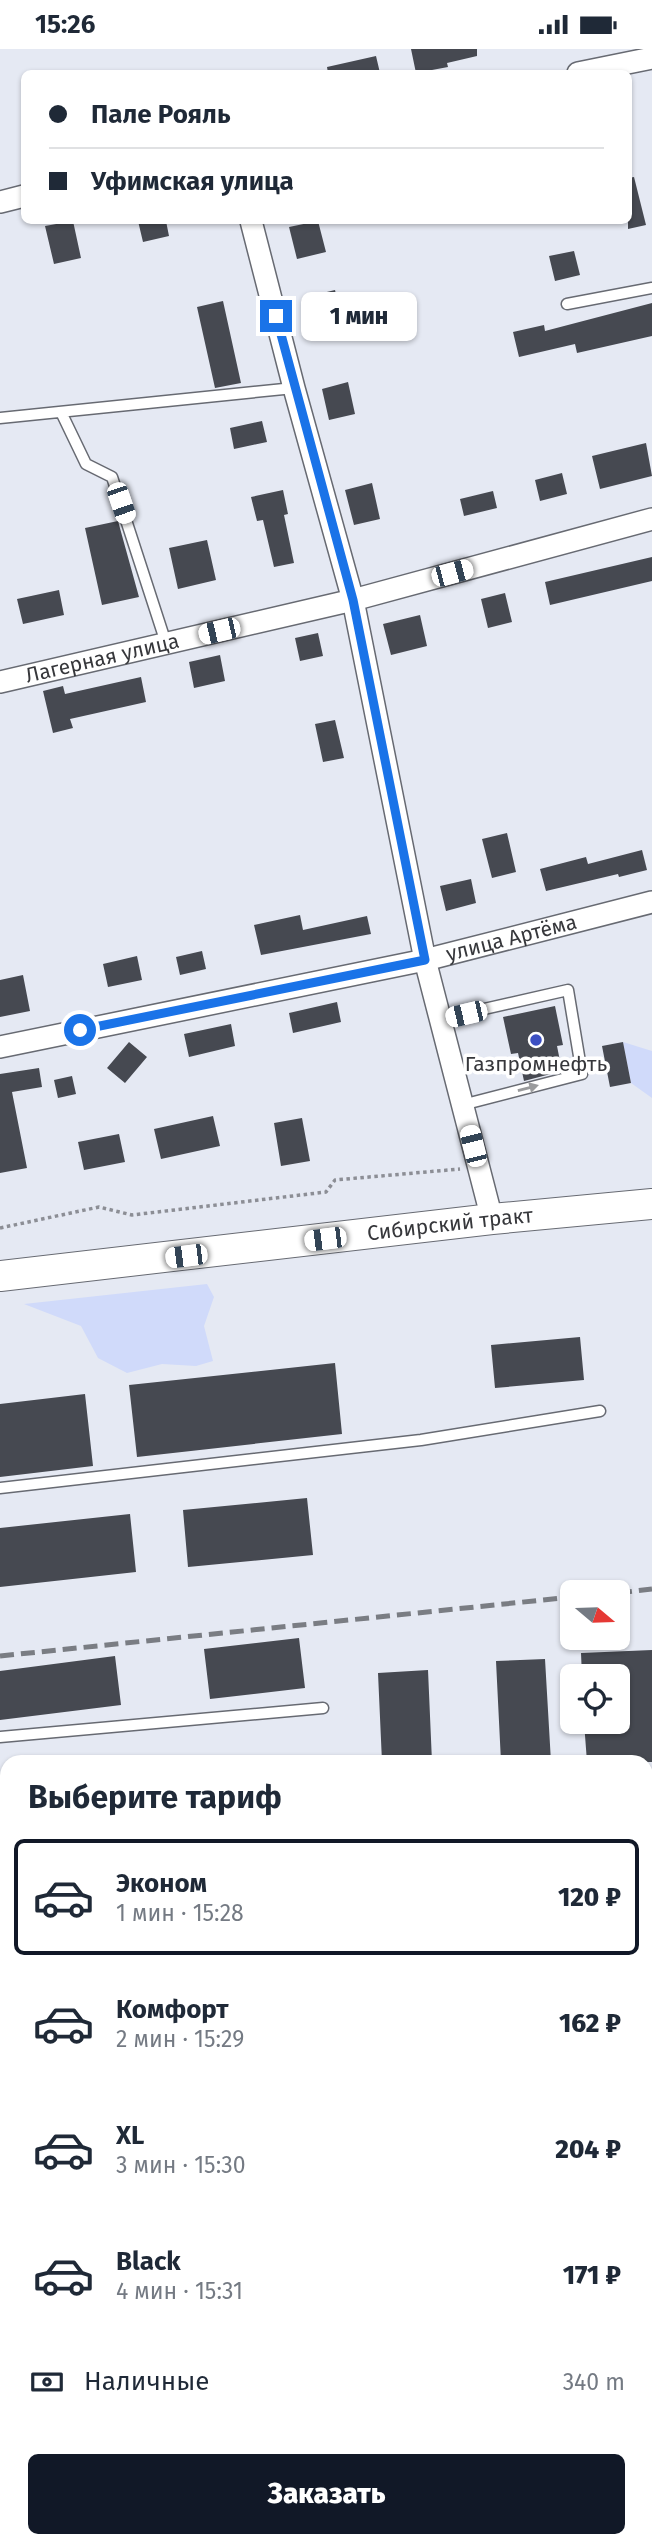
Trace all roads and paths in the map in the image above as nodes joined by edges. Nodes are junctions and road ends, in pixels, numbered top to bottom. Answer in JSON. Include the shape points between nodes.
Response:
{"nodes":[{"id":1,"x":652,"y":58,"type":"edge"},
{"id":2,"x":593,"y":70,"type":"edge"},
{"id":3,"x":21,"y":197,"type":"edge"},
{"id":4,"x":0,"y":202,"type":"edge"},
{"id":5,"x":252,"y":224,"type":"edge"},
{"id":6,"x":652,"y":288,"type":"edge"},
{"id":7,"x":567,"y":304,"type":"dead end"},
{"id":8,"x":294,"y":389,"type":"junction"},
{"id":9,"x":61,"y":412,"type":"junction"},
{"id":10,"x":0,"y":418,"type":"edge"},
{"id":11,"x":652,"y":519,"type":"edge"},
{"id":12,"x":353,"y":600,"type":"junction"},
{"id":13,"x":166,"y":643,"type":"junction"},
{"id":14,"x":0,"y":682,"type":"edge"},
{"id":15,"x":652,"y":902,"type":"edge"},
{"id":16,"x":425,"y":960,"type":"junction"},
{"id":17,"x":440,"y":1019,"type":"junction"},
{"id":18,"x":0,"y":1047,"type":"edge"},
{"id":19,"x":462,"y":1105,"type":"junction"},
{"id":20,"x":478,"y":1167,"type":"junction"},
{"id":21,"x":652,"y":1204,"type":"edge"},
{"id":22,"x":492,"y":1219,"type":"junction"},
{"id":23,"x":0,"y":1228,"type":"edge"},
{"id":24,"x":0,"y":1276,"type":"edge"},
{"id":25,"x":600,"y":1411,"type":"dead end"},
{"id":26,"x":0,"y":1488,"type":"edge"},
{"id":27,"x":323,"y":1708,"type":"dead end"},
{"id":28,"x":0,"y":1737,"type":"edge"}],
"edges":[{"from":1,"to":2,"type":"street"},
{"from":3,"to":4,"type":"street"},
{"from":5,"to":8,"type":"street"},
{"from":6,"to":7,"type":"lane"},
{"from":8,"to":9,"type":"lane"},
{"from":8,"to":12,"type":"street"},
{"from":9,"to":10,"type":"lane"},
{"from":9,"to":13,"type":"lane","via":[[86,464],[113,477]]},
{"from":11,"to":12,"type":"street","name":"Лагерная улица"},
{"from":12,"to":13,"type":"street","name":"Лагерная улица"},
{"from":12,"to":16,"type":"street"},
{"from":13,"to":14,"type":"street","name":"Лагерная улица"},
{"from":15,"to":16,"type":"street","name":"улица Артёма"},
{"from":16,"to":17,"type":"street"},
{"from":16,"to":18,"type":"street","name":"улица Артёма"},
{"from":17,"to":19,"type":"street"},
{"from":19,"to":17,"type":"lane","one_way":true,"via":[[582,1074],[568,990]]},
{"from":19,"to":20,"type":"street"},
{"from":20,"to":22,"type":"street"},
{"from":20,"to":23,"type":"path","via":[[335,1180],[326,1192],[132,1215],[99,1207]]},
{"from":21,"to":22,"type":"main road","name":"Сибирский тракт"},
{"from":22,"to":24,"type":"main road","name":"Сибирский тракт"},
{"from":25,"to":26,"type":"lane","via":[[421,1440]]},
{"from":27,"to":28,"type":"lane"}]}
